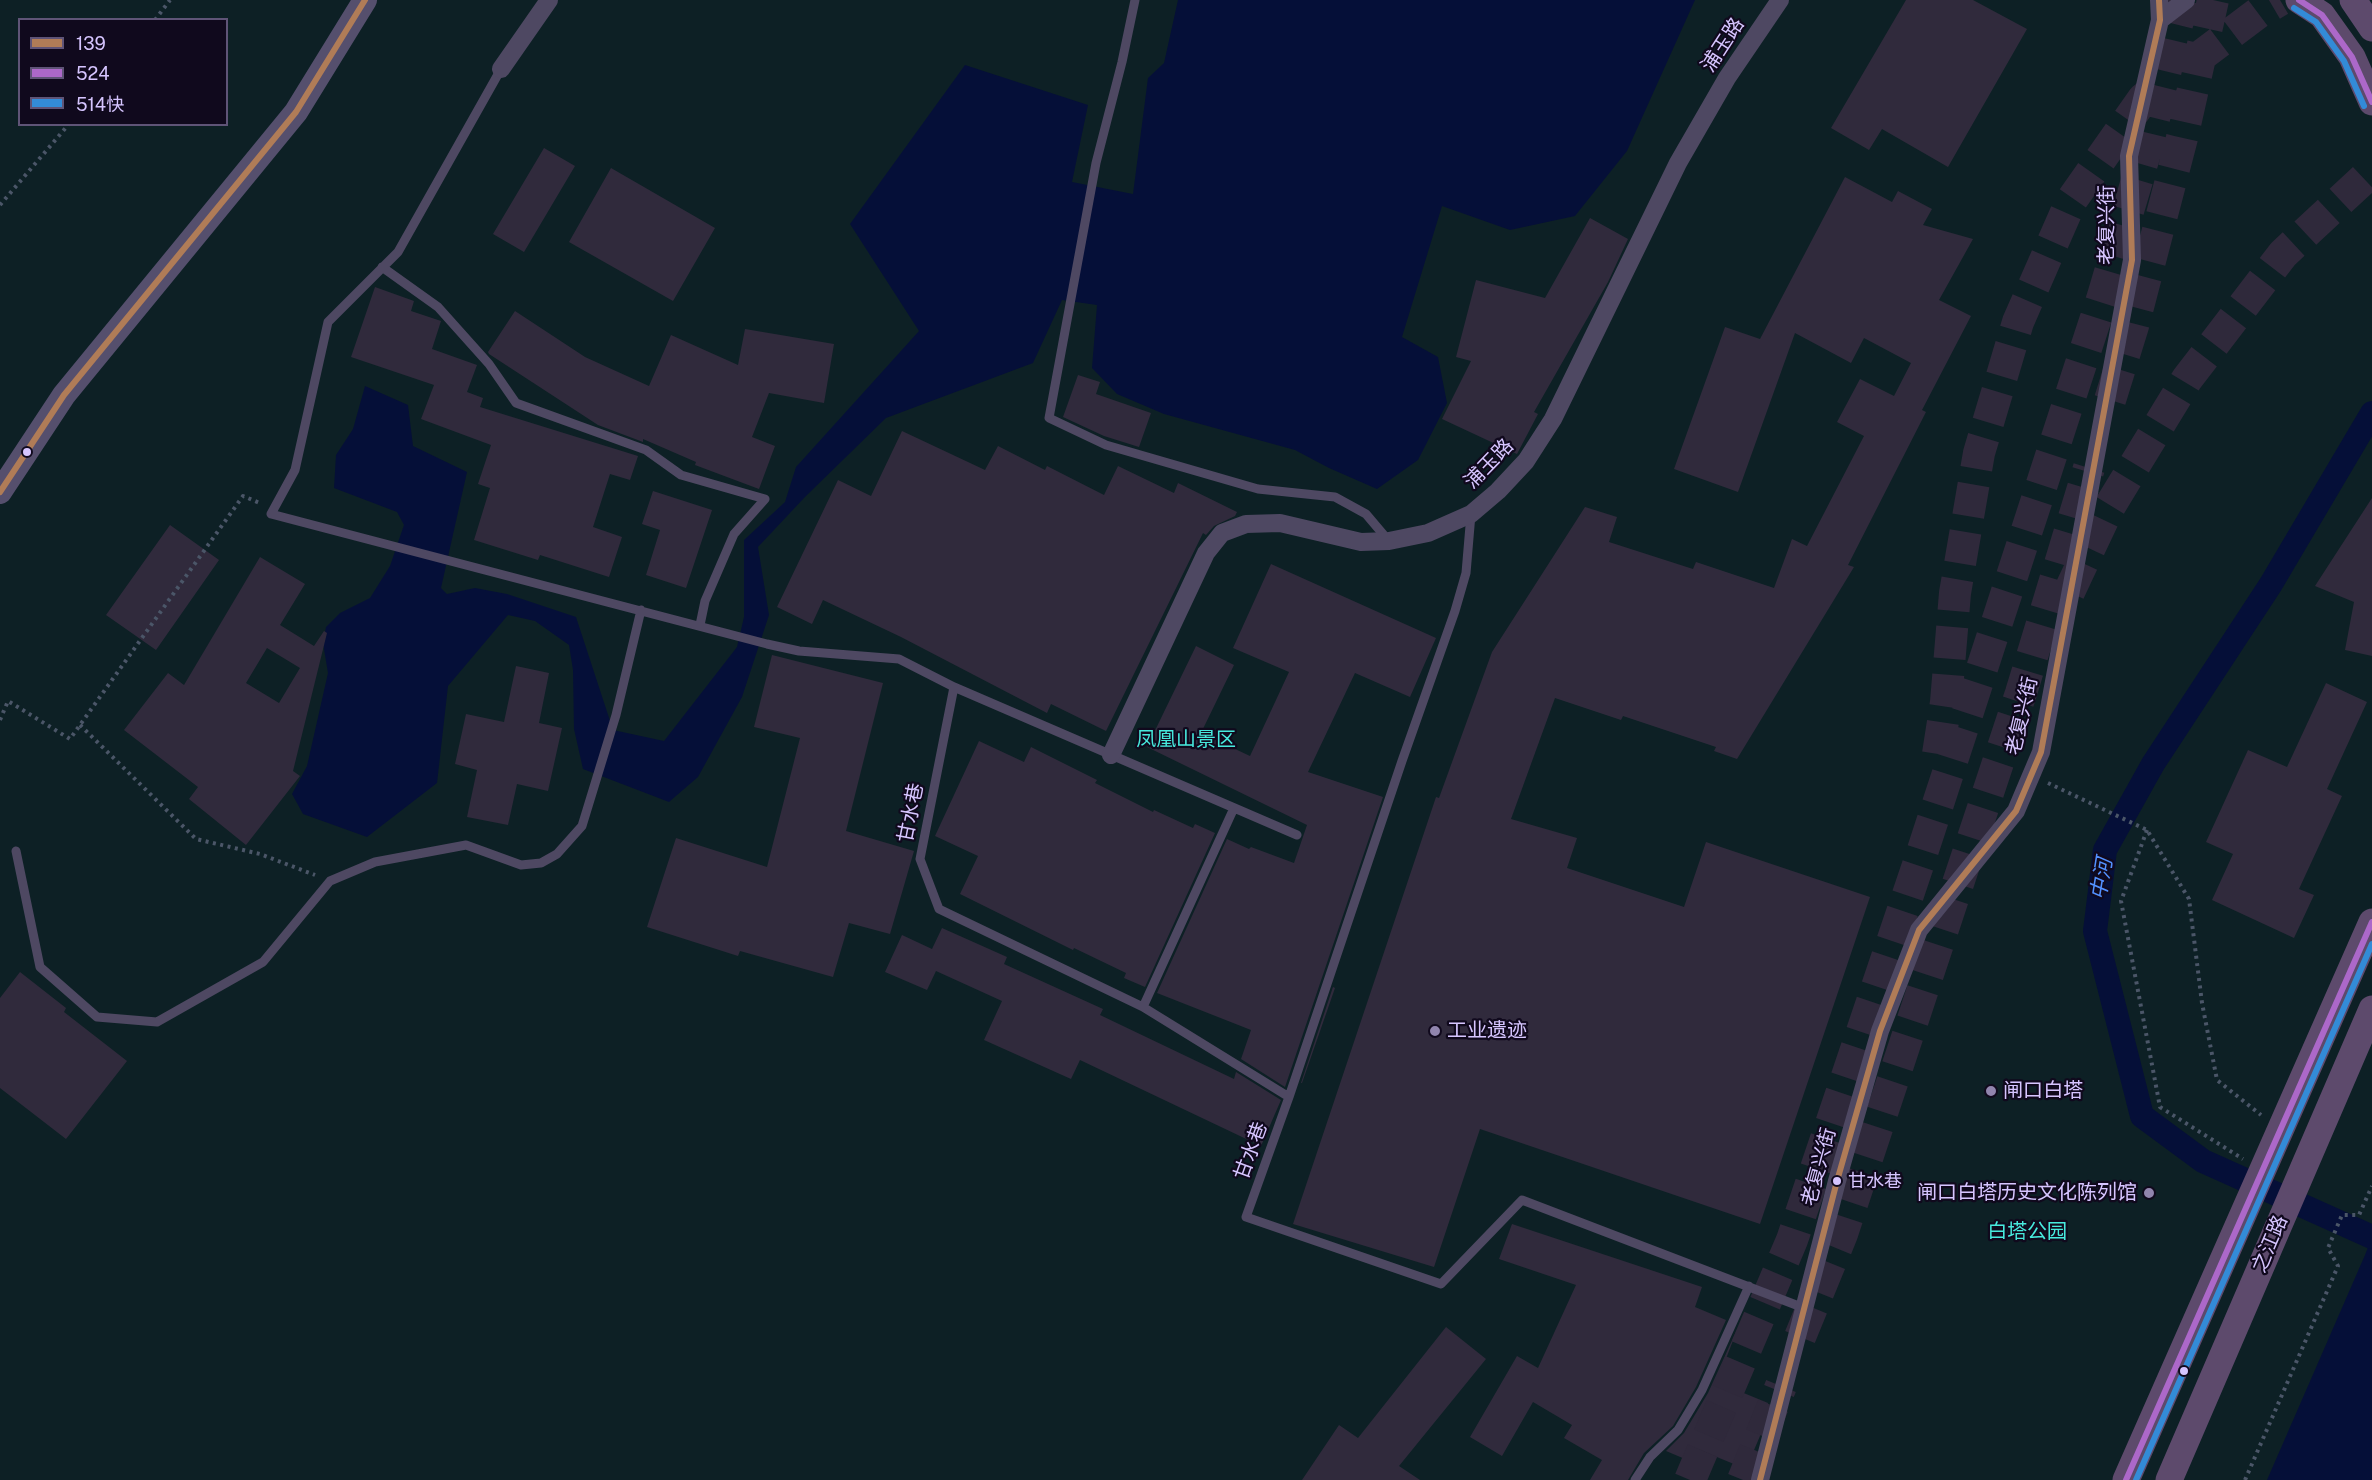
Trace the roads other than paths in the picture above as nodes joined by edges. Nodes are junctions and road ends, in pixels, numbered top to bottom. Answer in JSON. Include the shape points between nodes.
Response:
{"nodes":[{"id":1,"x":365,"y":0,"type":"edge"},
{"id":2,"x":549,"y":0,"type":"edge"},
{"id":3,"x":1135,"y":0,"type":"edge"},
{"id":4,"x":1780,"y":0,"type":"edge"},
{"id":5,"x":2159,"y":0,"type":"edge"},
{"id":6,"x":2186,"y":0,"type":"edge"},
{"id":7,"x":2299,"y":0,"type":"edge"},
{"id":8,"x":2353,"y":0,"type":"edge"},
{"id":9,"x":2160,"y":20,"type":"junction"},
{"id":10,"x":2372,"y":28,"type":"edge"},
{"id":11,"x":501,"y":69,"type":"joint"},
{"id":12,"x":2372,"y":102,"type":"edge"},
{"id":13,"x":382,"y":267,"type":"junction"},
{"id":14,"x":0,"y":492,"type":"edge"},
{"id":15,"x":1471,"y":514,"type":"junction"},
{"id":16,"x":1389,"y":542,"type":"junction"},
{"id":17,"x":641,"y":610,"type":"junction"},
{"id":18,"x":700,"y":625,"type":"junction"},
{"id":19,"x":954,"y":687,"type":"junction"},
{"id":20,"x":1111,"y":755,"type":"junction"},
{"id":21,"x":1234,"y":808,"type":"junction"},
{"id":22,"x":1297,"y":835,"type":"dead end"},
{"id":23,"x":15,"y":851,"type":"dead end"},
{"id":24,"x":2372,"y":922,"type":"edge"},
{"id":25,"x":1143,"y":1007,"type":"junction"},
{"id":26,"x":2372,"y":1009,"type":"edge"},
{"id":27,"x":1289,"y":1097,"type":"junction"},
{"id":28,"x":1749,"y":1286,"type":"junction"},
{"id":29,"x":1804,"y":1308,"type":"junction"},
{"id":30,"x":1635,"y":1480,"type":"edge"},
{"id":31,"x":1760,"y":1480,"type":"edge"},
{"id":32,"x":2126,"y":1480,"type":"edge"},
{"id":33,"x":2169,"y":1480,"type":"edge"}],
"edges":[{"from":1,"to":14,"type":"street","via":[[296,112],[64,394]]},
{"from":2,"to":11,"type":"street"},
{"from":3,"to":16,"type":"lane","via":[[1096,163],[1049,418],[1106,445],[1258,489],[1335,497],[1366,514]]},
{"from":4,"to":15,"type":"street","name":"浦玉路","via":[[1727,78],[1678,163],[1553,419],[1527,461]]},
{"from":5,"to":9,"type":"street","name":"老复兴街"},
{"from":6,"to":9,"type":"street"},
{"from":7,"to":12,"type":"main road","via":[[2322,15],[2352,57]]},
{"from":8,"to":10,"type":"main road"},
{"from":9,"to":29,"type":"street","name":"老复兴街","via":[[2129,156],[2132,260],[2041,752],[2016,811],[1919,930],[1880,1031]]},
{"from":11,"to":13,"type":"lane","via":[[398,252]]},
{"from":13,"to":17,"type":"lane","via":[[328,322],[295,470],[271,514]]},
{"from":13,"to":18,"type":"lane","via":[[438,307],[489,364],[516,403],[646,450],[681,475],[765,499],[734,534],[705,601]]},
{"from":15,"to":16,"type":"street","name":"浦玉路","via":[[1428,533]]},
{"from":15,"to":27,"type":"lane","via":[[1466,573],[1455,611]]},
{"from":16,"to":20,"type":"street","name":"浦玉路","via":[[1361,542],[1280,523],[1246,524],[1222,533],[1206,553]]},
{"from":17,"to":18,"type":"lane"},
{"from":17,"to":23,"type":"lane","via":[[616,715],[582,825],[557,854],[541,863],[522,865],[466,845],[375,862],[330,881],[262,962],[157,1022],[97,1017],[40,966]]},
{"from":18,"to":19,"type":"lane","via":[[799,651],[898,659]]},
{"from":19,"to":20,"type":"lane"},
{"from":19,"to":25,"type":"lane","name":"甘水巷","via":[[920,859],[939,909]]},
{"from":20,"to":21,"type":"lane"},
{"from":21,"to":22,"type":"lane"},
{"from":21,"to":25,"type":"lane"},
{"from":24,"to":32,"type":"main road","name":"之江路"},
{"from":25,"to":27,"type":"lane","name":"甘水巷"},
{"from":26,"to":33,"type":"main road","name":"之江路"},
{"from":27,"to":28,"type":"lane","name":"甘水巷","via":[[1246,1217],[1441,1284],[1522,1200]]},
{"from":28,"to":29,"type":"lane","name":"甘水巷"},
{"from":28,"to":30,"type":"lane","via":[[1702,1390],[1678,1430],[1650,1457]]},
{"from":29,"to":31,"type":"street","name":"老复兴街"}]}
